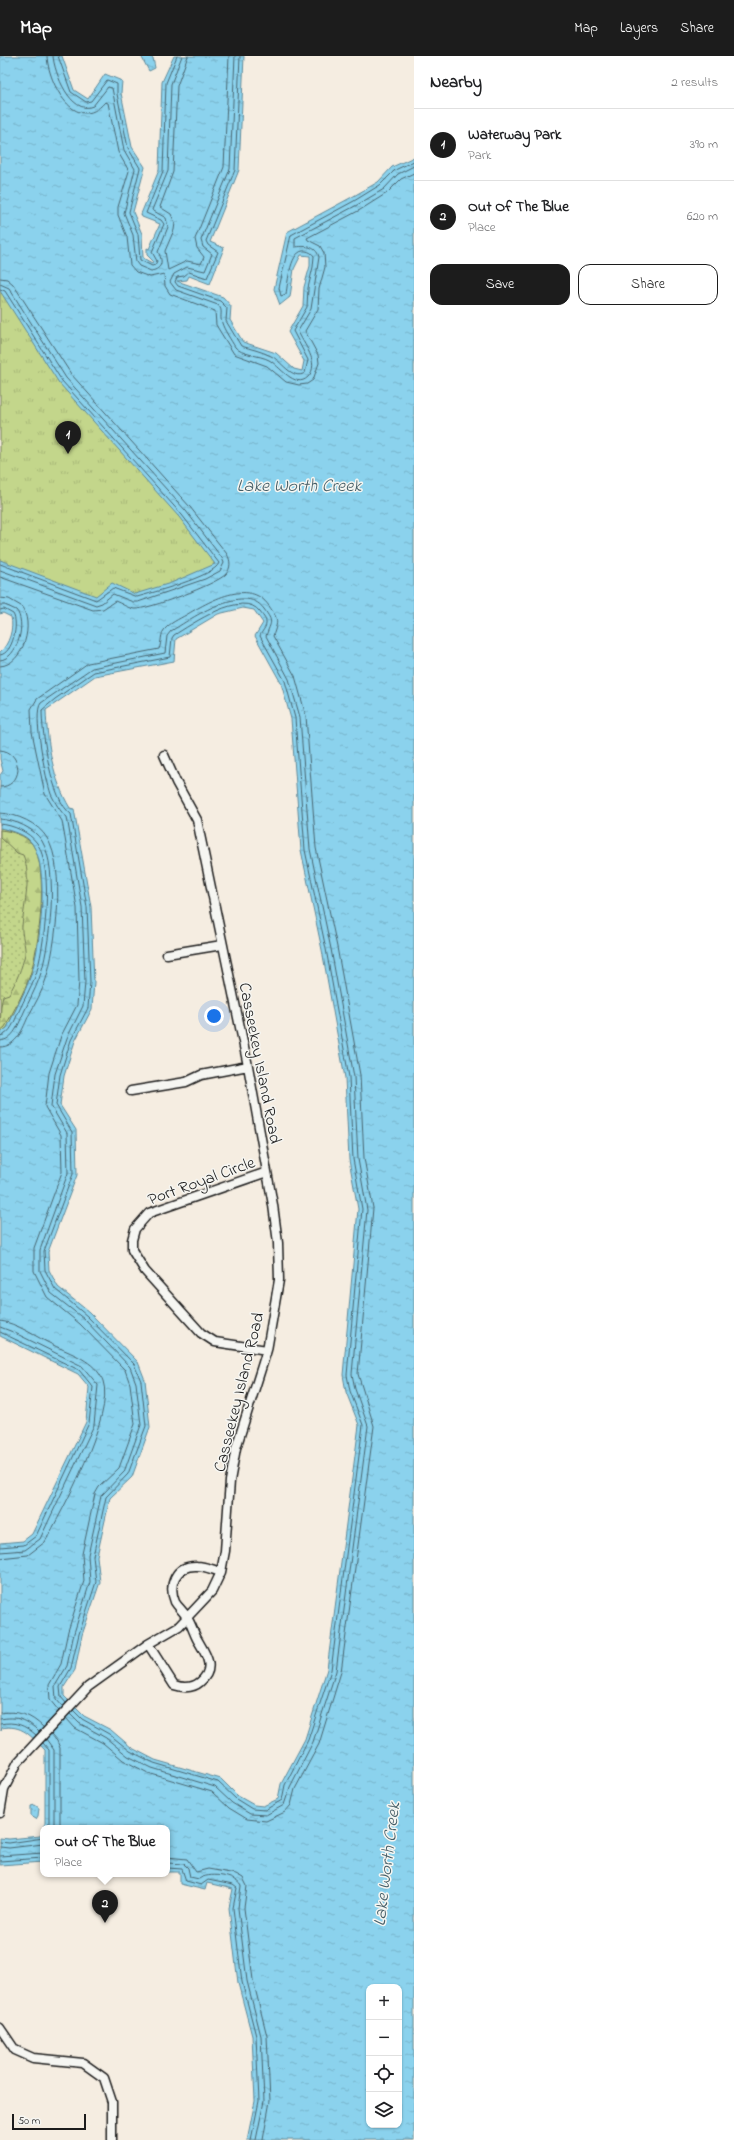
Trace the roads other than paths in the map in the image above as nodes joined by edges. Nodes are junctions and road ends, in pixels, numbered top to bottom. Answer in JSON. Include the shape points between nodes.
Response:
{"nodes":[{"id":1,"x":164,"y":755,"type":"dead end"},
{"id":2,"x":222,"y":945,"type":"junction"},
{"id":3,"x":167,"y":954,"type":"dead end"},
{"id":4,"x":248,"y":1066,"type":"junction"},
{"id":5,"x":131,"y":1091,"type":"dead end"},
{"id":6,"x":267,"y":1172,"type":"junction"},
{"id":7,"x":268,"y":1350,"type":"junction"},
{"id":8,"x":220,"y":1572,"type":"junction"},
{"id":9,"x":187,"y":1617,"type":"junction"},
{"id":10,"x":148,"y":1644,"type":"junction"},
{"id":11,"x":0,"y":1812,"type":"edge"},
{"id":12,"x":0,"y":2028,"type":"edge"},
{"id":13,"x":112,"y":2140,"type":"edge"}],
"edges":[{"from":1,"to":2,"type":"street","name":"Casseekey Island Road","via":[[197,820]]},
{"from":2,"to":3,"type":"street"},
{"from":2,"to":4,"type":"street","name":"Casseekey Island Road"},
{"from":4,"to":5,"type":"street","via":[[201,1075],[186,1082]]},
{"from":4,"to":6,"type":"street","name":"Casseekey Island Road"},
{"from":6,"to":7,"type":"street","name":"Casseekey Island Road","via":[[278,1243],[279,1273]]},
{"from":6,"to":7,"type":"street","name":"Port Royal Circle","via":[[149,1213],[135,1229],[132,1250],[145,1271],[200,1333],[214,1342]]},
{"from":7,"to":8,"type":"street","name":"Casseekey Island Road","via":[[236,1448],[230,1481],[225,1551]]},
{"from":8,"to":9,"type":"street","name":"Casseekey Island Road","via":[[212,1591]]},
{"from":8,"to":9,"type":"street","via":[[196,1566],[184,1568],[175,1576],[171,1588],[176,1604]]},
{"from":9,"to":10,"type":"street","name":"Casseekey Island Road","via":[[179,1626]]},
{"from":9,"to":10,"type":"street","via":[[206,1652],[209,1666],[204,1678],[197,1684],[188,1688],[174,1685]]},
{"from":10,"to":11,"type":"street","name":"Casseekey Island Road","via":[[88,1687],[18,1762],[8,1778]]},
{"from":12,"to":13,"type":"street","via":[[15,2050],[33,2058],[83,2063],[104,2078],[112,2102]]}]}
